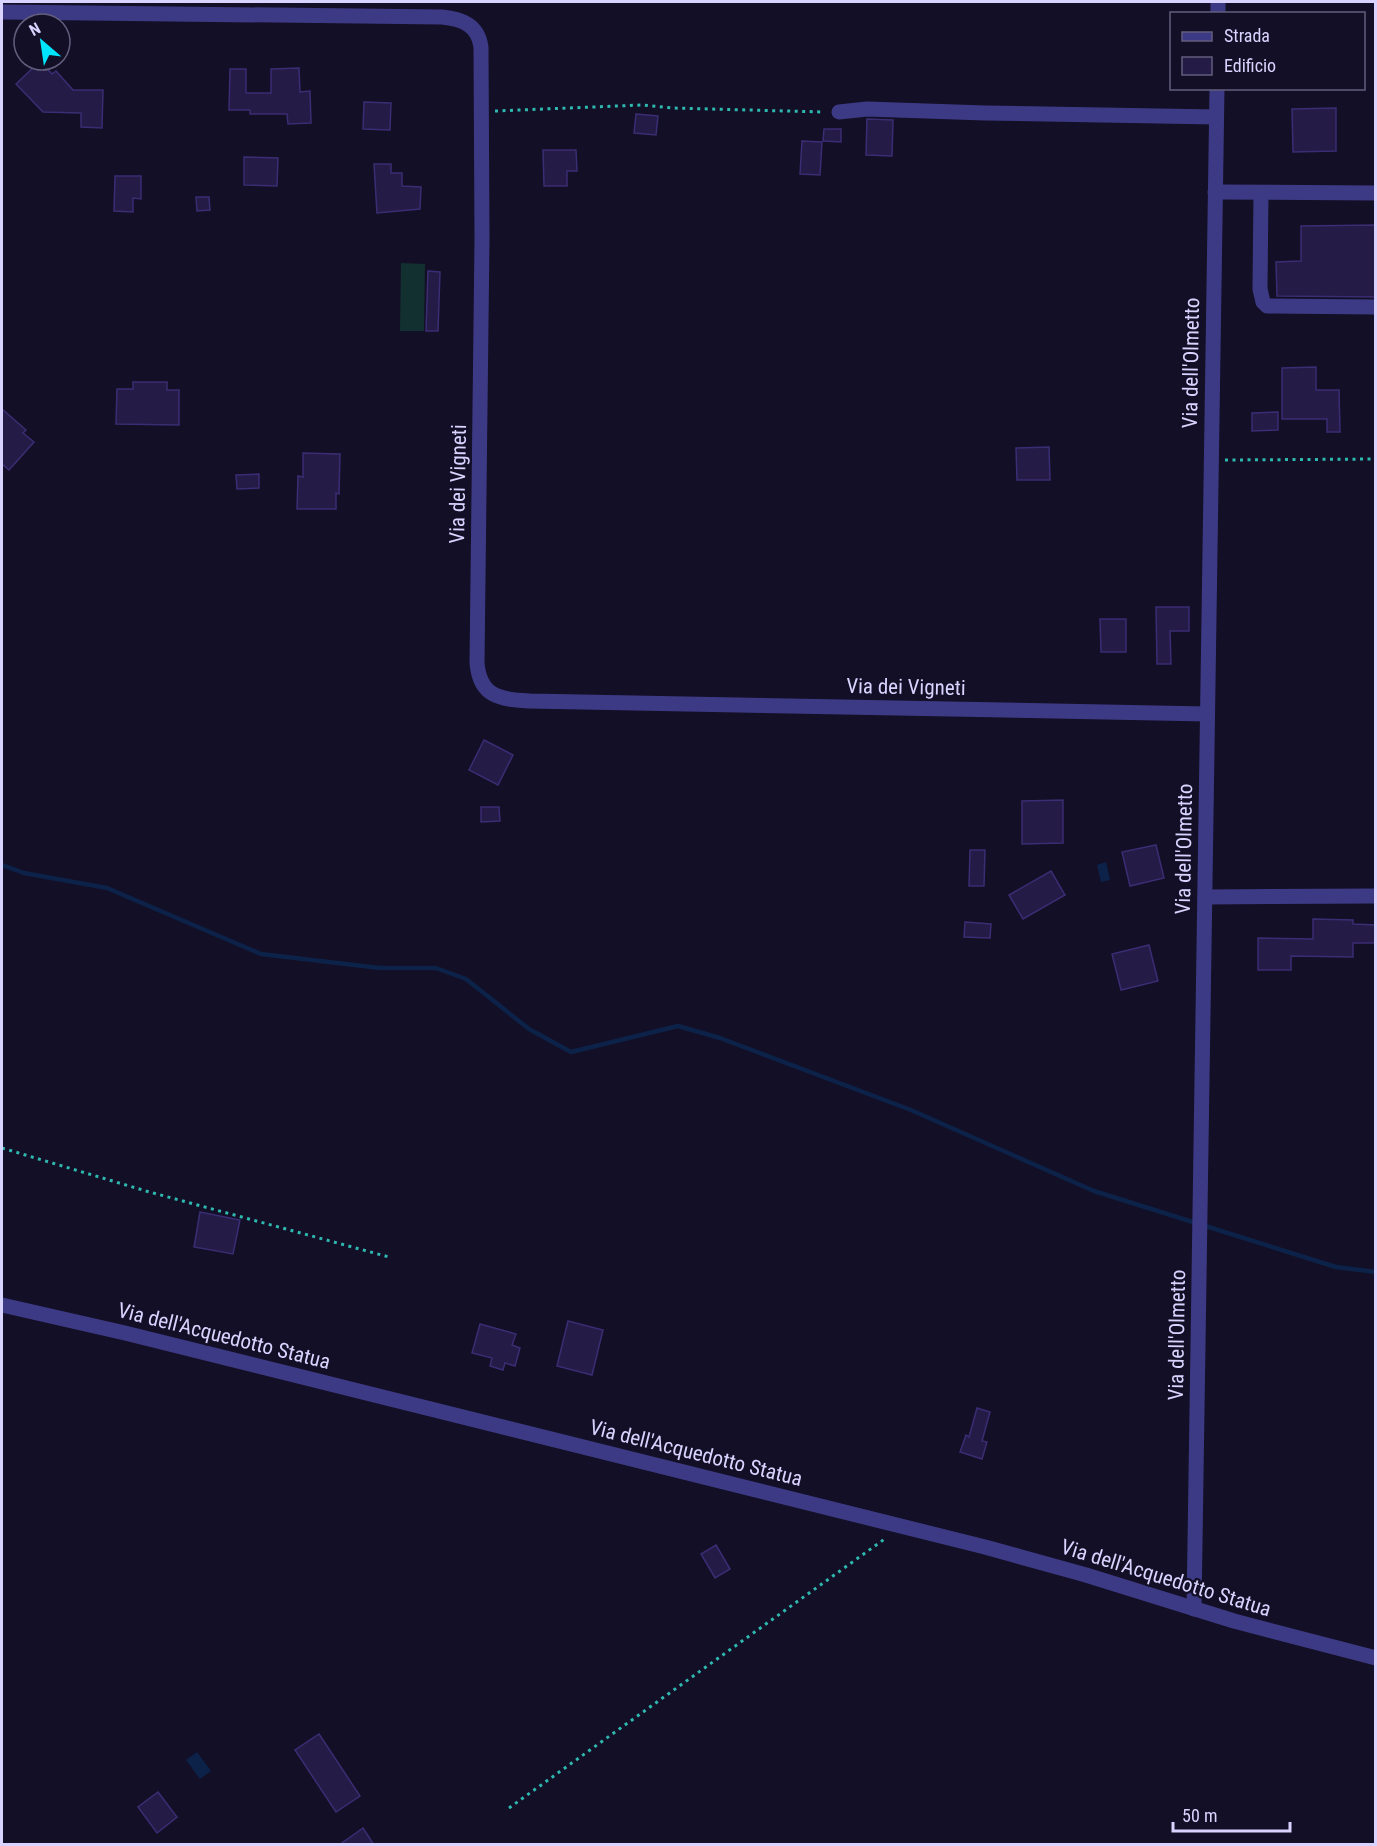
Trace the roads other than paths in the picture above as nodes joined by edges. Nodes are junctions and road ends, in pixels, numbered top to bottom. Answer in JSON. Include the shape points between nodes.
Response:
{"nodes":[{"id":1,"x":2,"y":12,"type":"edge"},
{"id":2,"x":1216,"y":90,"type":"edge"},
{"id":3,"x":839,"y":112,"type":"road end"},
{"id":4,"x":1216,"y":117,"type":"junction"},
{"id":5,"x":1215,"y":192,"type":"junction"},
{"id":6,"x":1261,"y":193,"type":"junction"},
{"id":7,"x":1376,"y":193,"type":"edge"},
{"id":8,"x":1376,"y":307,"type":"edge"},
{"id":9,"x":1207,"y":714,"type":"junction"},
{"id":10,"x":1376,"y":896,"type":"edge"},
{"id":11,"x":1205,"y":897,"type":"junction"},
{"id":12,"x":2,"y":1305,"type":"edge"},
{"id":13,"x":1194,"y":1609,"type":"junction"},
{"id":14,"x":1376,"y":1658,"type":"edge"}],
"edges":[{"from":1,"to":9,"type":"street","name":"Via dei Vigneti","via":[[453,18],[477,32],[482,248],[477,663],[480,679],[489,692],[501,699]]},
{"from":2,"to":4,"type":"street","name":"Via dell'Olmetto"},
{"from":3,"to":4,"type":"street","via":[[867,109]]},
{"from":4,"to":5,"type":"street","name":"Via dell'Olmetto"},
{"from":5,"to":6,"type":"street"},
{"from":5,"to":9,"type":"street","name":"Via dell'Olmetto"},
{"from":6,"to":7,"type":"street"},
{"from":6,"to":8,"type":"street","via":[[1260,289],[1267,306]]},
{"from":9,"to":11,"type":"street","name":"Via dell'Olmetto"},
{"from":10,"to":11,"type":"street"},
{"from":11,"to":13,"type":"street","name":"Via dell'Olmetto"},
{"from":12,"to":13,"type":"street","name":"Via dell'Acquedotto Statua","via":[[903,1526],[1037,1561]]},
{"from":13,"to":14,"type":"street","name":"Via dell'Acquedotto Statua"}]}
